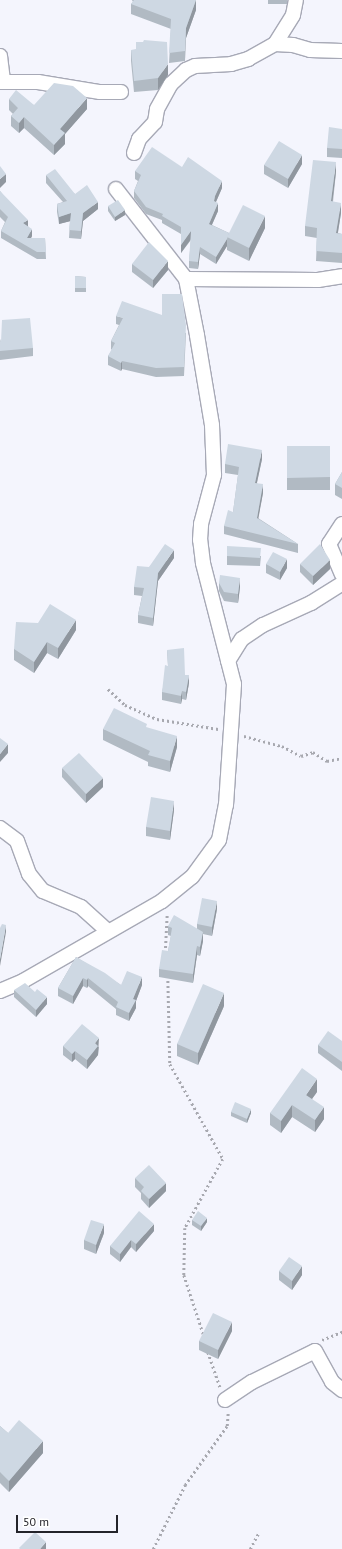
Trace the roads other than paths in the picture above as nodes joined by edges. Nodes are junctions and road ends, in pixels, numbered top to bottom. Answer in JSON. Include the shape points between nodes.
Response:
{"nodes":[{"id":1,"x":296,"y":0,"type":"edge"},
{"id":2,"x":274,"y":44,"type":"junction"},
{"id":3,"x":342,"y":51,"type":"edge"},
{"id":4,"x":0,"y":56,"type":"edge"},
{"id":5,"x":2,"y":82,"type":"edge"},
{"id":6,"x":121,"y":92,"type":"dead end"},
{"id":7,"x":134,"y":153,"type":"dead end"},
{"id":8,"x":116,"y":189,"type":"dead end"},
{"id":9,"x":342,"y":276,"type":"edge"},
{"id":10,"x":186,"y":279,"type":"junction"},
{"id":11,"x":342,"y":524,"type":"edge"},
{"id":12,"x":342,"y":574,"type":"edge"},
{"id":13,"x":342,"y":584,"type":"edge"},
{"id":14,"x":228,"y":661,"type":"junction"},
{"id":15,"x":0,"y":828,"type":"edge"},
{"id":16,"x":108,"y":931,"type":"junction"},
{"id":17,"x":0,"y":991,"type":"edge"},
{"id":18,"x":342,"y":1390,"type":"edge"},
{"id":19,"x":225,"y":1400,"type":"road end"}],
"edges":[{"from":1,"to":2,"type":"street","via":[[290,21]]},
{"from":2,"to":3,"type":"street","via":[[293,45],[310,50]]},
{"from":2,"to":7,"type":"street","via":[[248,59],[231,64],[195,66],[186,70],[171,84],[157,109],[155,122],[139,139]]},
{"from":4,"to":5,"type":"street"},
{"from":5,"to":6,"type":"street","via":[[38,82],[100,92]]},
{"from":8,"to":10,"type":"street"},
{"from":9,"to":10,"type":"street","via":[[318,280]]},
{"from":10,"to":14,"type":"street","via":[[212,425],[214,475],[201,524],[200,540],[203,563]]},
{"from":11,"to":12,"type":"street","via":[[329,544]]},
{"from":13,"to":14,"type":"street","via":[[311,603],[262,625],[242,639]]},
{"from":14,"to":16,"type":"street","via":[[234,684],[232,732],[226,805],[219,840],[192,877],[162,901]]},
{"from":15,"to":16,"type":"street","via":[[17,841],[29,874],[43,891],[81,907]]},
{"from":16,"to":17,"type":"street","via":[[23,981]]},
{"from":18,"to":19,"type":"street","via":[[332,1382],[315,1351],[252,1382]]}]}
